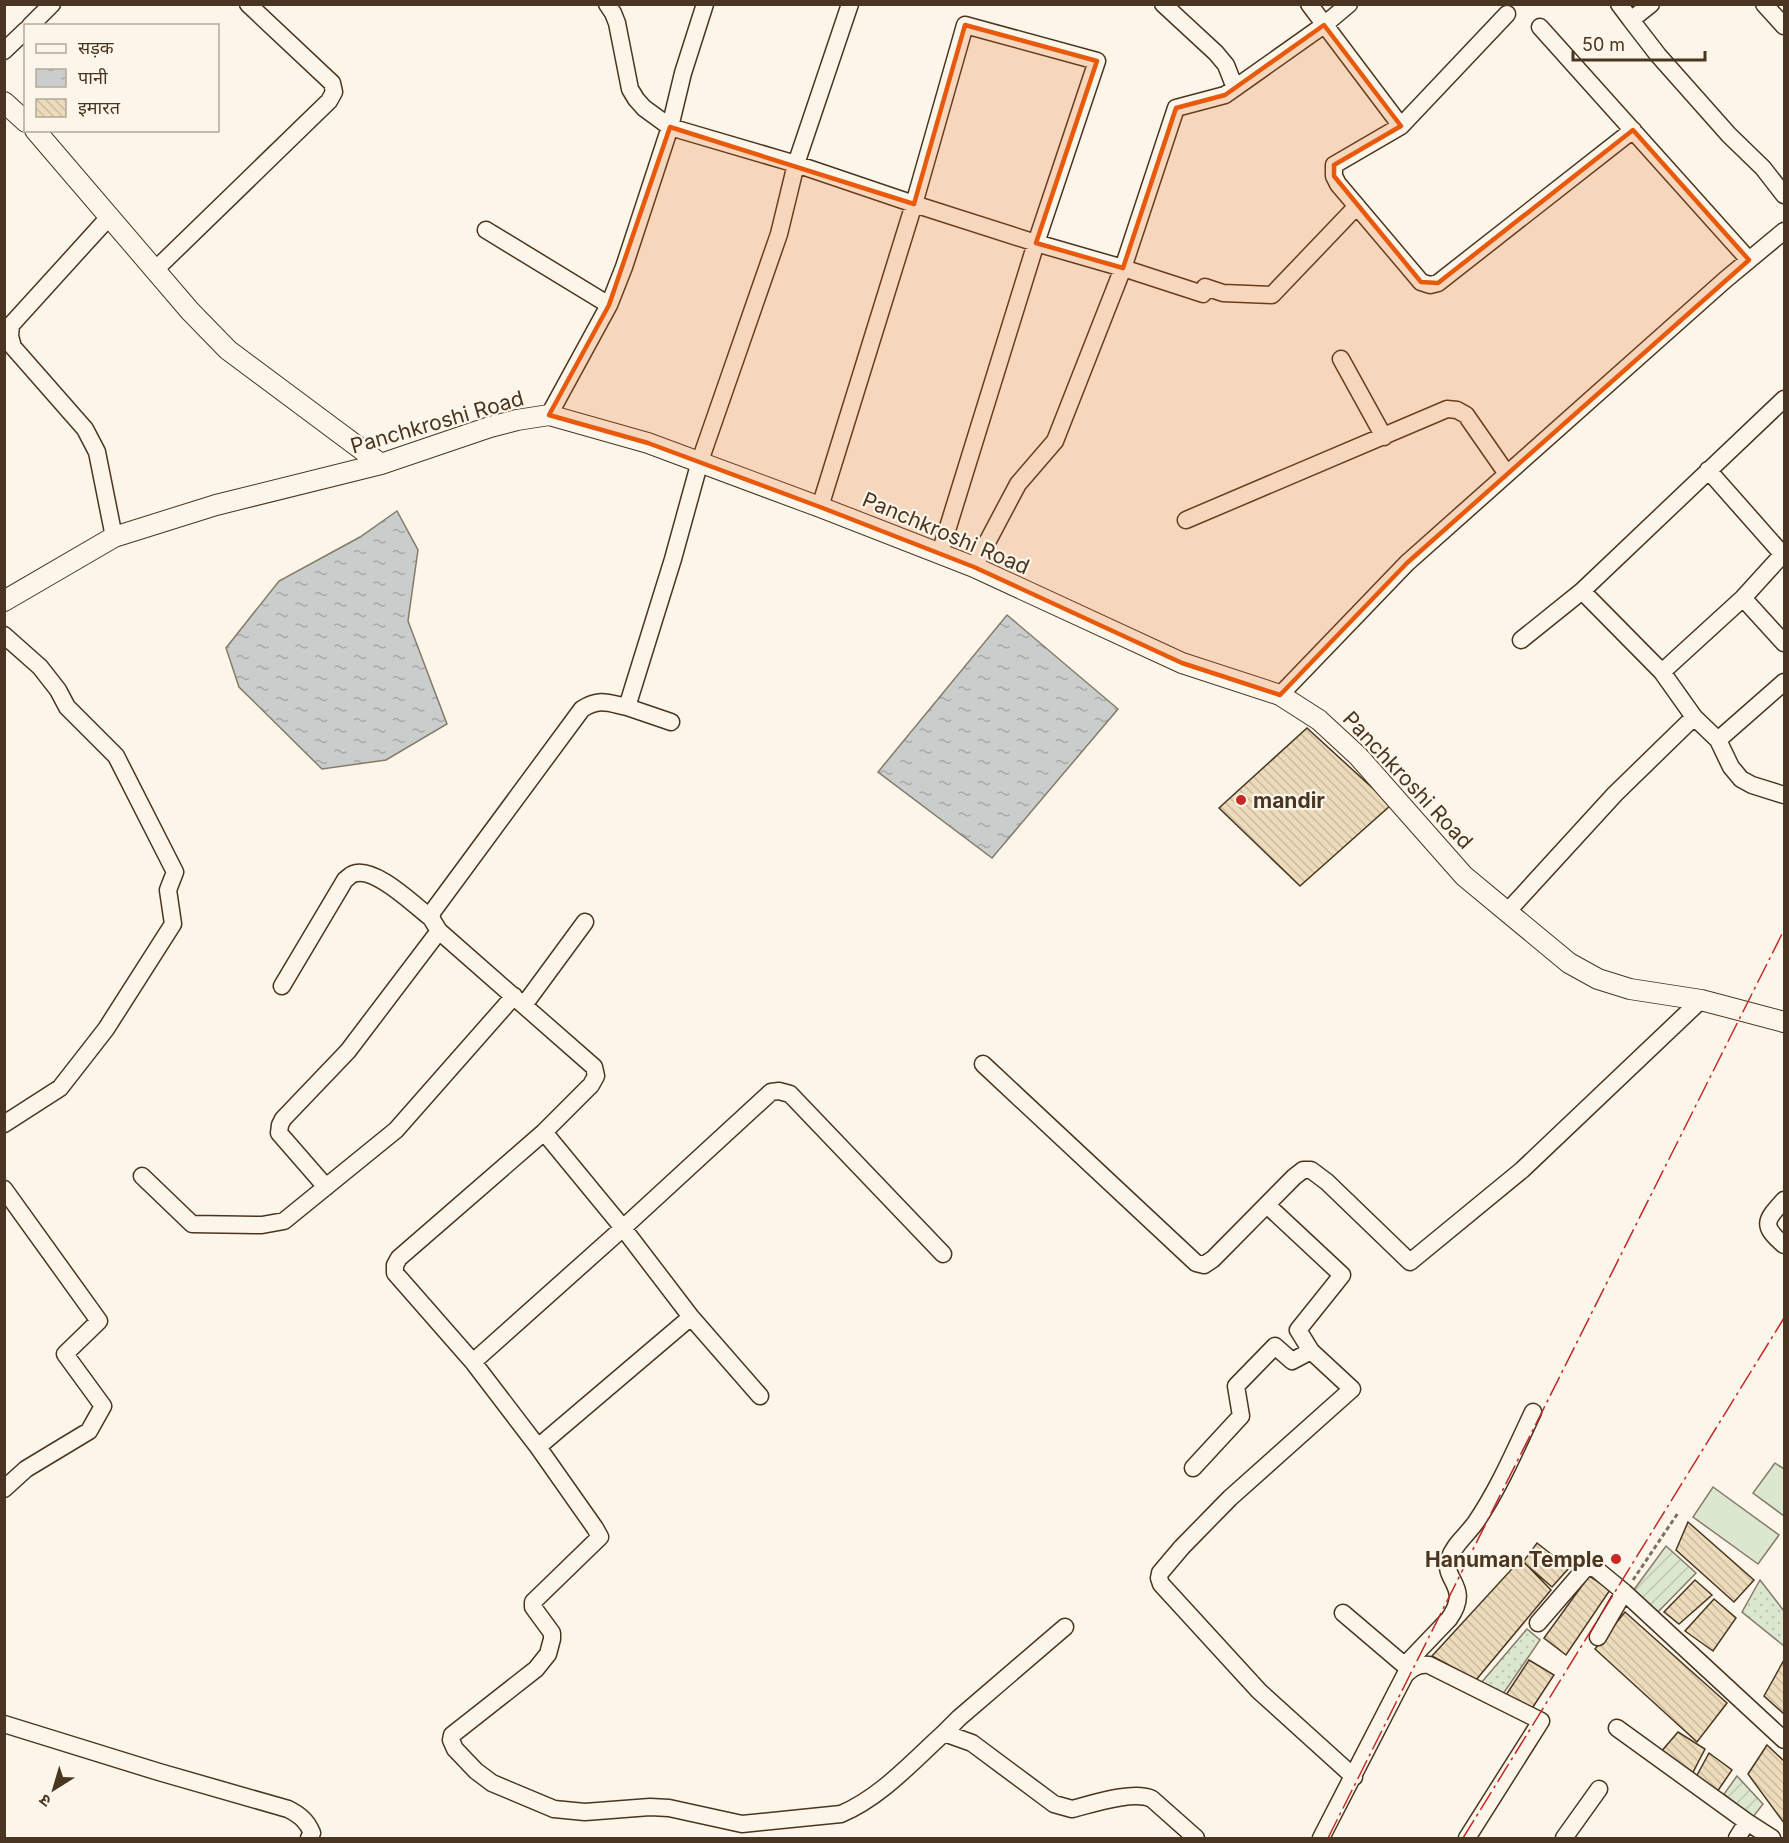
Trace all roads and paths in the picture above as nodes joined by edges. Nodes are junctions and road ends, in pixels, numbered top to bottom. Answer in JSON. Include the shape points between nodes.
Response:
{"nodes":[{"id":1,"x":52,"y":4,"type":"edge"},
{"id":2,"x":248,"y":4,"type":"edge"},
{"id":3,"x":607,"y":4,"type":"edge"},
{"id":4,"x":705,"y":4,"type":"edge"},
{"id":5,"x":850,"y":4,"type":"edge"},
{"id":6,"x":1163,"y":4,"type":"edge"},
{"id":7,"x":1309,"y":4,"type":"edge"},
{"id":8,"x":1349,"y":4,"type":"edge"},
{"id":9,"x":1618,"y":4,"type":"edge"},
{"id":10,"x":1651,"y":4,"type":"edge"},
{"id":11,"x":1764,"y":4,"type":"edge"},
{"id":12,"x":1508,"y":14,"type":"dead end"},
{"id":13,"x":1631,"y":20,"type":"junction"},
{"id":14,"x":32,"y":24,"type":"edge"},
{"id":15,"x":1324,"y":25,"type":"junction"},
{"id":16,"x":1785,"y":26,"type":"edge"},
{"id":17,"x":1540,"y":27,"type":"dead end"},
{"id":18,"x":24,"y":32,"type":"edge"},
{"id":19,"x":4,"y":51,"type":"edge"},
{"id":20,"x":1235,"y":88,"type":"junction"},
{"id":21,"x":4,"y":102,"type":"edge"},
{"id":22,"x":24,"y":120,"type":"edge"},
{"id":23,"x":1401,"y":126,"type":"junction"},
{"id":24,"x":670,"y":127,"type":"junction"},
{"id":25,"x":1633,"y":130,"type":"junction"},
{"id":26,"x":37,"y":132,"type":"edge"},
{"id":27,"x":796,"y":164,"type":"junction"},
{"id":28,"x":1785,"y":195,"type":"edge"},
{"id":29,"x":914,"y":204,"type":"junction"},
{"id":30,"x":1357,"y":206,"type":"junction"},
{"id":31,"x":110,"y":216,"type":"junction"},
{"id":32,"x":486,"y":230,"type":"dead end"},
{"id":33,"x":1785,"y":231,"type":"edge"},
{"id":34,"x":1036,"y":243,"type":"junction"},
{"id":35,"x":1749,"y":261,"type":"junction"},
{"id":36,"x":1123,"y":268,"type":"junction"},
{"id":37,"x":156,"y":269,"type":"junction"},
{"id":38,"x":609,"y":305,"type":"junction"},
{"id":39,"x":1341,"y":359,"type":"dead end"},
{"id":40,"x":1785,"y":399,"type":"edge"},
{"id":41,"x":549,"y":415,"type":"junction"},
{"id":42,"x":1384,"y":437,"type":"junction"},
{"id":43,"x":700,"y":461,"type":"junction"},
{"id":44,"x":381,"y":464,"type":"junction"},
{"id":45,"x":1708,"y":470,"type":"junction"},
{"id":46,"x":1507,"y":474,"type":"junction"},
{"id":47,"x":820,"y":507,"type":"junction"},
{"id":48,"x":1186,"y":520,"type":"dead end"},
{"id":49,"x":114,"y":537,"type":"junction"},
{"id":50,"x":940,"y":553,"type":"junction"},
{"id":51,"x":1784,"y":555,"type":"edge"},
{"id":52,"x":974,"y":567,"type":"junction"},
{"id":53,"x":1582,"y":591,"type":"junction"},
{"id":54,"x":1743,"y":598,"type":"junction"},
{"id":55,"x":4,"y":601,"type":"edge"},
{"id":56,"x":4,"y":635,"type":"edge"},
{"id":57,"x":1521,"y":640,"type":"dead end"},
{"id":58,"x":1785,"y":643,"type":"edge"},
{"id":59,"x":1662,"y":672,"type":"junction"},
{"id":60,"x":1785,"y":681,"type":"edge"},
{"id":61,"x":1280,"y":695,"type":"junction"},
{"id":62,"x":627,"y":707,"type":"junction"},
{"id":63,"x":1694,"y":717,"type":"junction"},
{"id":64,"x":670,"y":722,"type":"dead end"},
{"id":65,"x":1718,"y":740,"type":"junction"},
{"id":66,"x":1785,"y":795,"type":"edge"},
{"id":67,"x":1507,"y":912,"type":"junction"},
{"id":68,"x":585,"y":922,"type":"dead end"},
{"id":69,"x":435,"y":925,"type":"junction"},
{"id":70,"x":282,"y":986,"type":"dead end"},
{"id":71,"x":519,"y":1000,"type":"junction"},
{"id":72,"x":1701,"y":1000,"type":"junction"},
{"id":73,"x":1785,"y":1022,"type":"edge"},
{"id":74,"x":983,"y":1064,"type":"dead end"},
{"id":75,"x":4,"y":1124,"type":"edge"},
{"id":76,"x":544,"y":1132,"type":"junction"},
{"id":77,"x":142,"y":1176,"type":"dead end"},
{"id":78,"x":326,"y":1186,"type":"junction"},
{"id":79,"x":4,"y":1189,"type":"edge"},
{"id":80,"x":1785,"y":1200,"type":"edge"},
{"id":81,"x":1267,"y":1205,"type":"junction"},
{"id":82,"x":623,"y":1228,"type":"junction"},
{"id":83,"x":1785,"y":1245,"type":"edge"},
{"id":84,"x":943,"y":1254,"type":"dead end"},
{"id":85,"x":691,"y":1317,"type":"junction"},
{"id":86,"x":1311,"y":1351,"type":"junction"},
{"id":87,"x":473,"y":1362,"type":"junction"},
{"id":88,"x":760,"y":1396,"type":"dead end"},
{"id":89,"x":1533,"y":1412,"type":"dead end"},
{"id":90,"x":538,"y":1447,"type":"junction"},
{"id":91,"x":1193,"y":1468,"type":"dead end"},
{"id":92,"x":4,"y":1489,"type":"edge"},
{"id":93,"x":1678,"y":1513,"type":"dead end"},
{"id":94,"x":1626,"y":1589,"type":"junction"},
{"id":95,"x":1343,"y":1613,"type":"dead end"},
{"id":96,"x":1538,"y":1623,"type":"dead end"},
{"id":97,"x":1065,"y":1627,"type":"dead end"},
{"id":98,"x":1598,"y":1637,"type":"dead end"},
{"id":99,"x":1407,"y":1667,"type":"junction"},
{"id":100,"x":4,"y":1724,"type":"edge"},
{"id":101,"x":1617,"y":1728,"type":"dead end"},
{"id":102,"x":944,"y":1733,"type":"junction"},
{"id":103,"x":1785,"y":1740,"type":"edge"},
{"id":104,"x":1354,"y":1777,"type":"junction"},
{"id":105,"x":1599,"y":1789,"type":"dead end"},
{"id":106,"x":1747,"y":1822,"type":"junction"},
{"id":107,"x":1194,"y":1838,"type":"edge"},
{"id":108,"x":309,"y":1839,"type":"edge"},
{"id":109,"x":1321,"y":1839,"type":"edge"},
{"id":110,"x":1467,"y":1839,"type":"edge"},
{"id":111,"x":1564,"y":1839,"type":"edge"},
{"id":112,"x":1737,"y":1839,"type":"edge"},
{"id":113,"x":1772,"y":1839,"type":"edge"}],
"edges":[{"from":1,"to":14,"type":"street"},
{"from":2,"to":37,"type":"street","via":[[332,83],[334,92]]},
{"from":3,"to":24,"type":"street","via":[[617,23],[630,89],[644,108]]},
{"from":4,"to":24,"type":"street"},
{"from":5,"to":27,"type":"street"},
{"from":6,"to":20,"type":"street","via":[[1216,53],[1226,65]]},
{"from":7,"to":15,"type":"street"},
{"from":8,"to":15,"type":"street"},
{"from":9,"to":13,"type":"street"},
{"from":10,"to":13,"type":"street"},
{"from":11,"to":16,"type":"street"},
{"from":12,"to":23,"type":"street"},
{"from":13,"to":28,"type":"street"},
{"from":15,"to":20,"type":"street"},
{"from":15,"to":23,"type":"street"},
{"from":17,"to":25,"type":"street"},
{"from":18,"to":19,"type":"street"},
{"from":20,"to":36,"type":"street","via":[[1225,95],[1176,108]]},
{"from":21,"to":22,"type":"street"},
{"from":23,"to":30,"type":"street","via":[[1334,165],[1338,184]]},
{"from":24,"to":27,"type":"street"},
{"from":24,"to":38,"type":"street"},
{"from":25,"to":30,"type":"street","via":[[1438,283],[1421,282]]},
{"from":25,"to":35,"type":"street"},
{"from":26,"to":31,"type":"street"},
{"from":27,"to":29,"type":"street"},
{"from":27,"to":43,"type":"street","via":[[779,234]]},
{"from":29,"to":34,"type":"street"},
{"from":29,"to":34,"type":"street","via":[[965,25],[1097,61]]},
{"from":29,"to":47,"type":"street"},
{"from":30,"to":36,"type":"street","via":[[1272,295],[1204,291]]},
{"from":31,"to":37,"type":"street"},
{"from":31,"to":49,"type":"street","via":[[11,325],[10,336],[13,346],[92,441]]},
{"from":32,"to":38,"type":"street"},
{"from":33,"to":35,"type":"street"},
{"from":34,"to":36,"type":"street"},
{"from":34,"to":50,"type":"street"},
{"from":35,"to":46,"type":"street"},
{"from":36,"to":52,"type":"street","via":[[1055,441],[1018,484]]},
{"from":37,"to":44,"type":"street","via":[[228,350]]},
{"from":38,"to":41,"type":"street"},
{"from":39,"to":42,"type":"street"},
{"from":40,"to":45,"type":"street"},
{"from":41,"to":43,"type":"street","name":"Panchkroshi Road"},
{"from":41,"to":44,"type":"street","name":"Panchkroshi Road","via":[[490,427]]},
{"from":42,"to":46,"type":"street","via":[[1447,409],[1457,410],[1466,415]]},
{"from":42,"to":48,"type":"street"},
{"from":43,"to":47,"type":"street","name":"Panchkroshi Road"},
{"from":43,"to":62,"type":"street"},
{"from":44,"to":49,"type":"street","name":"Panchkroshi Road","via":[[216,505]]},
{"from":45,"to":51,"type":"street"},
{"from":45,"to":53,"type":"street"},
{"from":46,"to":61,"type":"street","via":[[1407,563]]},
{"from":47,"to":50,"type":"street","name":"Panchkroshi Road"},
{"from":49,"to":55,"type":"street","name":"Panchkroshi Road"},
{"from":50,"to":52,"type":"street","name":"Panchkroshi Road"},
{"from":51,"to":54,"type":"street"},
{"from":52,"to":61,"type":"street","name":"Panchkroshi Road","via":[[1182,663]]},
{"from":53,"to":57,"type":"street"},
{"from":53,"to":59,"type":"street"},
{"from":54,"to":58,"type":"street"},
{"from":54,"to":59,"type":"street"},
{"from":56,"to":75,"type":"street","via":[[40,667],[67,707],[116,756],[175,872],[168,890],[173,924],[106,1029],[60,1088]]},
{"from":59,"to":63,"type":"street"},
{"from":60,"to":65,"type":"street"},
{"from":61,"to":67,"type":"street","name":"Panchkroshi Road","via":[[1319,720],[1358,756],[1464,876]]},
{"from":62,"to":64,"type":"street"},
{"from":62,"to":69,"type":"street","via":[[602,701],[582,709],[433,911]]},
{"from":63,"to":65,"type":"street"},
{"from":63,"to":67,"type":"street","via":[[1615,794]]},
{"from":65,"to":66,"type":"street","via":[[1741,779]]},
{"from":67,"to":72,"type":"street","name":"Panchkroshi Road","via":[[1569,963],[1598,979],[1630,989]]},
{"from":68,"to":71,"type":"street"},
{"from":69,"to":70,"type":"street","via":[[377,877],[353,874],[345,880]]},
{"from":69,"to":71,"type":"street"},
{"from":69,"to":78,"type":"street","via":[[348,1052],[280,1125],[279,1133]]},
{"from":71,"to":76,"type":"street","via":[[594,1067],[596,1076]]},
{"from":71,"to":78,"type":"street","via":[[396,1130]]},
{"from":72,"to":73,"type":"street","name":"Panchkroshi Road"},
{"from":72,"to":81,"type":"street","via":[[1522,1170],[1410,1262],[1311,1170],[1303,1170]]},
{"from":74,"to":81,"type":"street","via":[[1199,1265],[1214,1259]]},
{"from":76,"to":82,"type":"street"},
{"from":76,"to":87,"type":"street","via":[[395,1265],[395,1273]]},
{"from":77,"to":78,"type":"street","via":[[192,1224],[262,1226],[284,1221]]},
{"from":79,"to":92,"type":"street","via":[[99,1321],[65,1354],[104,1406],[89,1431],[27,1469]]},
{"from":80,"to":83,"type":"street","via":[[1768,1221],[1770,1232]]},
{"from":81,"to":86,"type":"street","via":[[1342,1275],[1298,1330]]},
{"from":82,"to":84,"type":"street","via":[[771,1092],[780,1091],[790,1094]]},
{"from":82,"to":85,"type":"street"},
{"from":82,"to":87,"type":"street"},
{"from":85,"to":88,"type":"street"},
{"from":85,"to":90,"type":"street"},
{"from":86,"to":91,"type":"street","via":[[1292,1361],[1275,1346],[1236,1386],[1241,1416]]},
{"from":86,"to":104,"type":"street","via":[[1352,1389],[1230,1498],[1159,1575],[1161,1584],[1259,1691]]},
{"from":87,"to":90,"type":"street"},
{"from":89,"to":99,"type":"street","via":[[1500,1481],[1448,1561],[1458,1592],[1455,1611]]},
{"from":90,"to":102,"type":"street","via":[[600,1537],[533,1602],[552,1633],[548,1654],[536,1669],[452,1735],[455,1749],[492,1783],[569,1812],[669,1808],[728,1822],[757,1824],[841,1814],[853,1809],[879,1792]]},
{"from":93,"to":94,"type":"path"},
{"from":94,"to":96,"type":"street","via":[[1588,1568]]},
{"from":94,"to":98,"type":"street"},
{"from":94,"to":103,"type":"street"},
{"from":95,"to":99,"type":"street"},
{"from":97,"to":102,"type":"street"},
{"from":99,"to":104,"type":"street"},
{"from":99,"to":110,"type":"street","via":[[1429,1665],[1541,1722]]},
{"from":100,"to":108,"type":"street","via":[[288,1809],[309,1825]]},
{"from":101,"to":106,"type":"street"},
{"from":102,"to":107,"type":"street","via":[[972,1743],[1063,1807],[1072,1809],[1147,1796]]},
{"from":104,"to":109,"type":"street"},
{"from":105,"to":111,"type":"street"},
{"from":106,"to":112,"type":"street"},
{"from":106,"to":113,"type":"street"}]}
